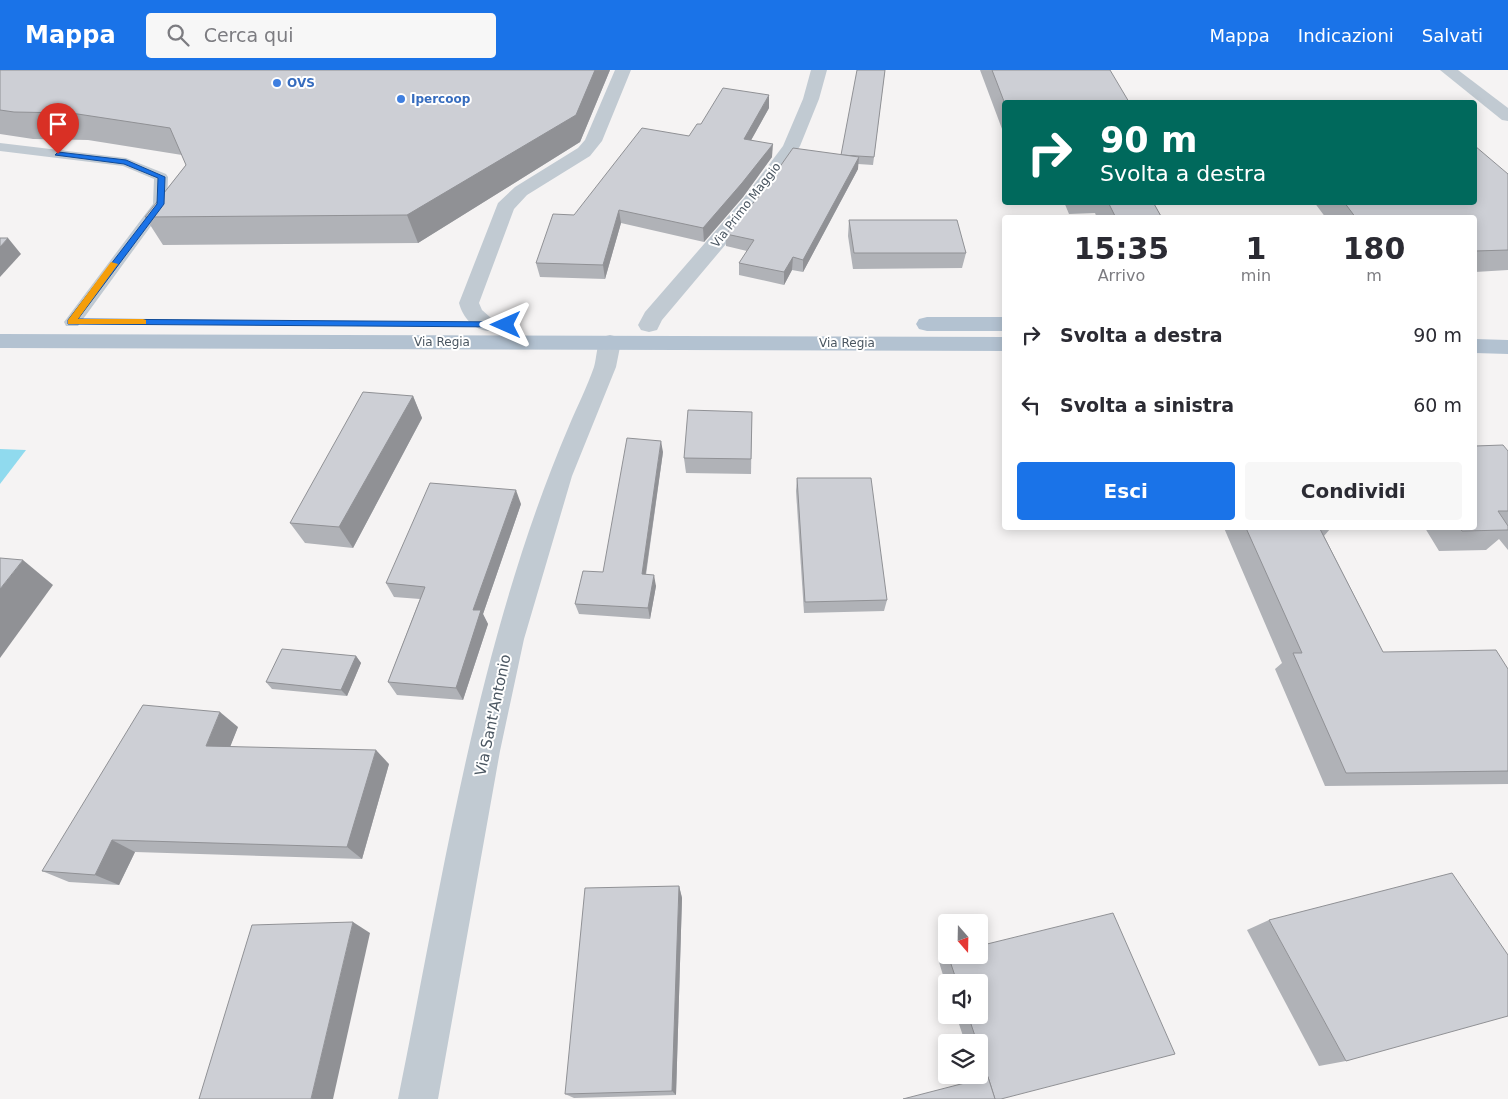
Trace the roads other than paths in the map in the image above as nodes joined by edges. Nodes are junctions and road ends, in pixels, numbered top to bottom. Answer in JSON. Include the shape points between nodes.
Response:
{"nodes":[{"id":1,"x":623,"y":70,"type":"edge"},
{"id":2,"x":819,"y":70,"type":"edge"},
{"id":3,"x":1448,"y":70,"type":"edge"},
{"id":4,"x":1508,"y":116,"type":"edge"},
{"id":5,"x":0,"y":147,"type":"edge"},
{"id":6,"x":0,"y":322,"type":"edge"},
{"id":7,"x":72,"y":322,"type":"junction"},
{"id":8,"x":1002,"y":324,"type":"edge"},
{"id":9,"x":488,"y":325,"type":"junction"},
{"id":10,"x":649,"y":325,"type":"junction"},
{"id":11,"x":1477,"y":329,"type":"edge"},
{"id":12,"x":1508,"y":329,"type":"edge"},
{"id":13,"x":0,"y":341,"type":"edge"},
{"id":14,"x":610,"y":342,"type":"junction"},
{"id":15,"x":1002,"y":344,"type":"edge"},
{"id":16,"x":1477,"y":346,"type":"edge"},
{"id":17,"x":1508,"y":347,"type":"edge"},
{"id":18,"x":418,"y":1099,"type":"edge"}],
"edges":[{"from":1,"to":9,"type":"street","via":[[593,141],[584,152],[521,191],[505,207],[469,303],[472,312]]},
{"from":2,"to":10,"type":"street","name":"Via Primo Maggio","via":[[791,146],[751,202]]},
{"from":3,"to":4,"type":"street"},
{"from":5,"to":7,"type":"lane","via":[[126,162],[161,177],[160,204]]},
{"from":6,"to":7,"type":"main road","name":"Via Regia"},
{"from":7,"to":9,"type":"main road","name":"Via Regia"},
{"from":8,"to":10,"type":"main road","name":"Via Regia"},
{"from":9,"to":10,"type":"main road","name":"Via Regia"},
{"from":11,"to":12,"type":"main road"},
{"from":13,"to":14,"type":"main road","name":"Via Regia"},
{"from":14,"to":15,"type":"main road","name":"Via Regia"},
{"from":14,"to":18,"type":"street","name":"Via Sant'Antonio","via":[[604,367],[560,476],[510,639],[484,751]]},
{"from":16,"to":17,"type":"main road"}]}
